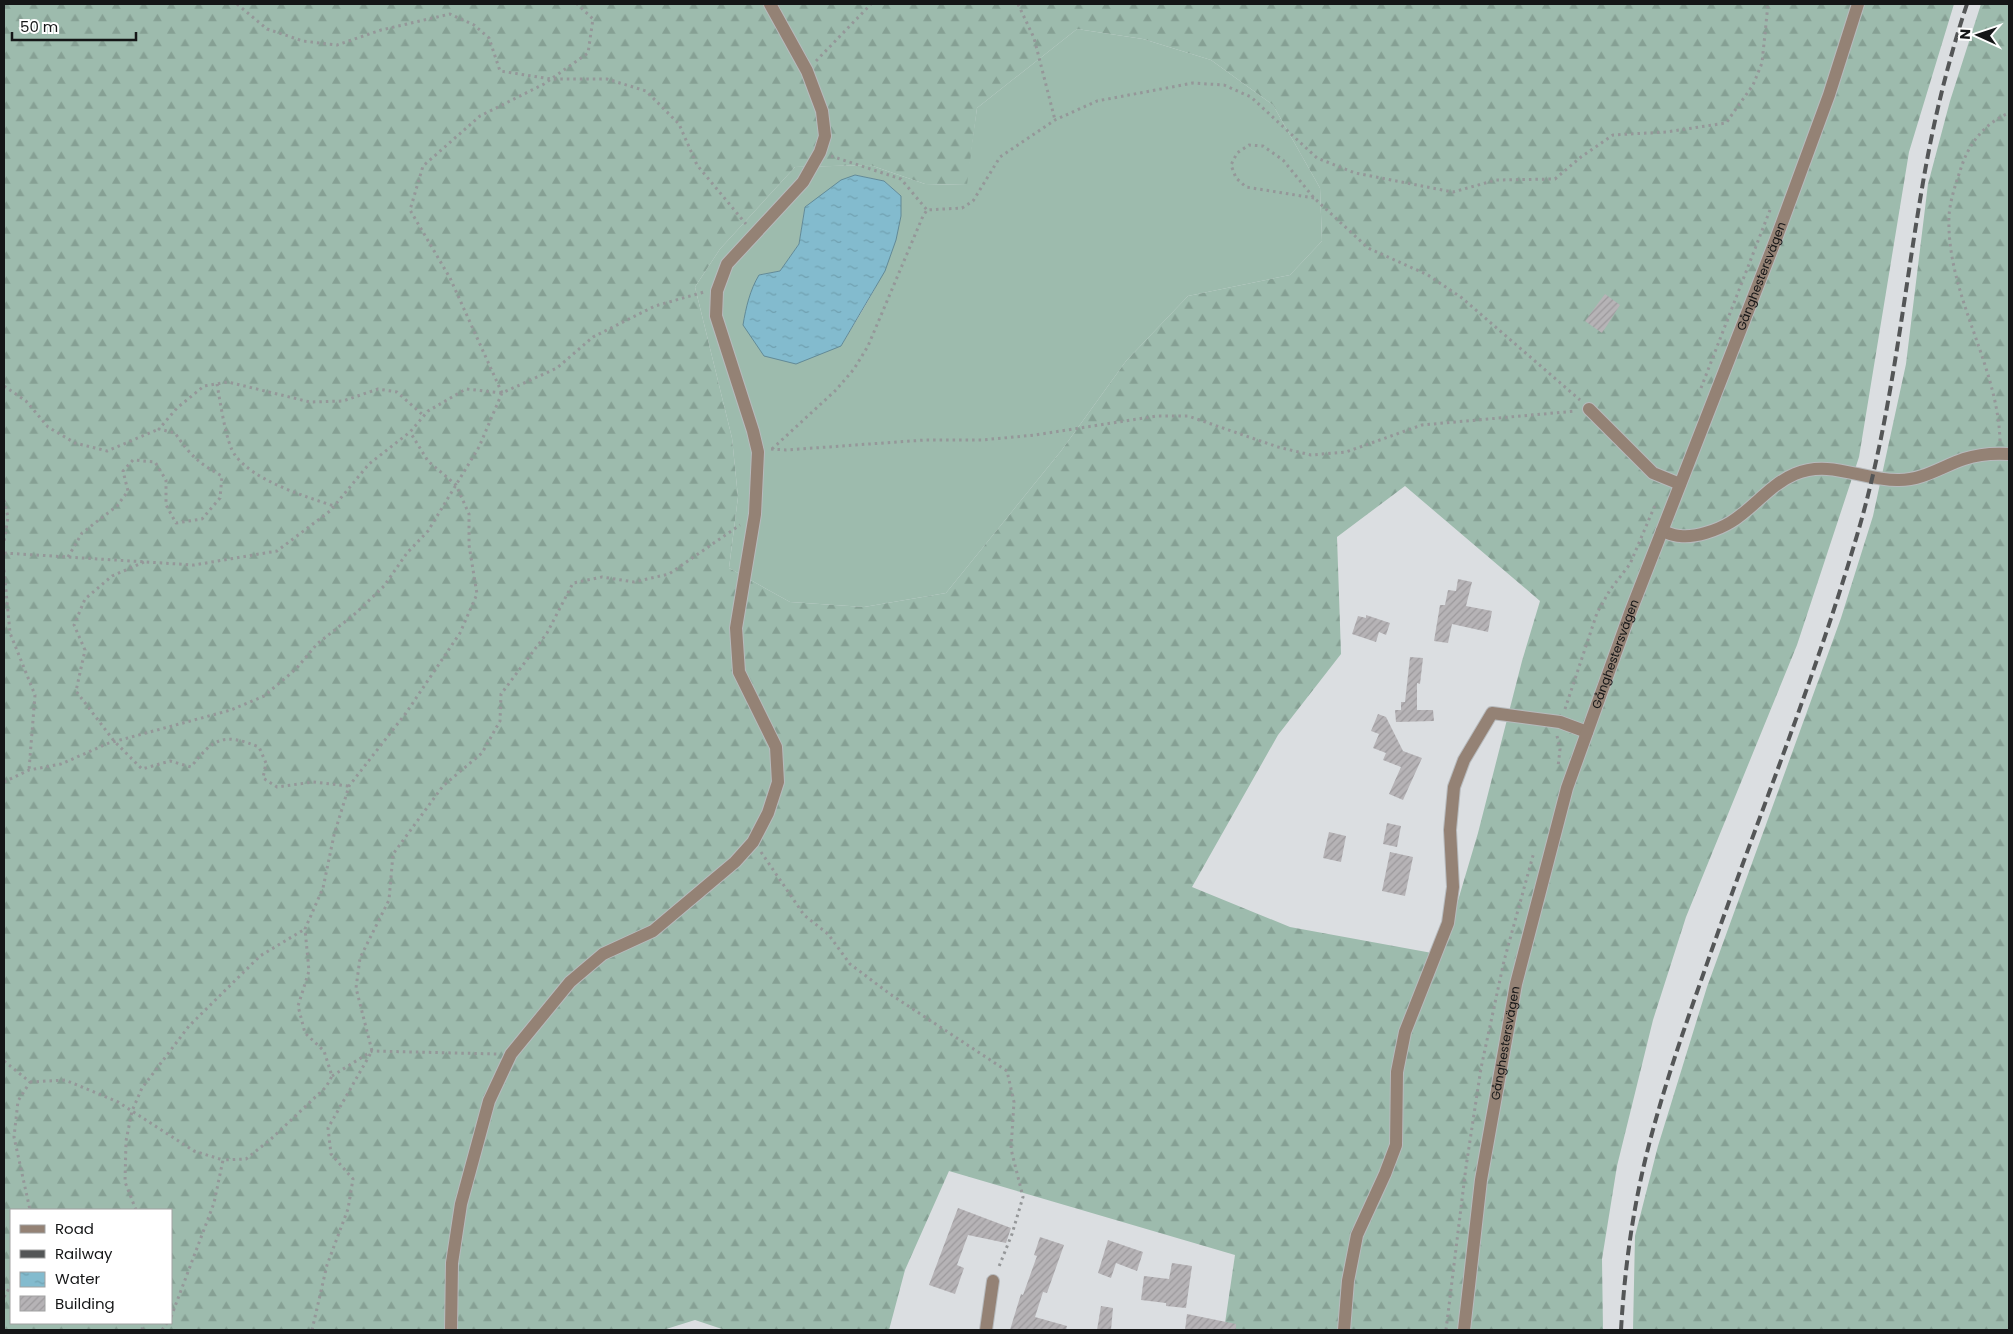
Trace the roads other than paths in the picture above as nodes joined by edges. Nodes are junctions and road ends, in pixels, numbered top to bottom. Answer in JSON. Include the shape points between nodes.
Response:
{"nodes":[{"id":1,"x":770,"y":4,"type":"edge"},
{"id":2,"x":1858,"y":4,"type":"edge"},
{"id":3,"x":1589,"y":409,"type":"road end"},
{"id":4,"x":2005,"y":454,"type":"edge"},
{"id":5,"x":1680,"y":484,"type":"junction"},
{"id":6,"x":1662,"y":531,"type":"junction"},
{"id":7,"x":1587,"y":732,"type":"junction"},
{"id":8,"x":993,"y":1281,"type":"road end"},
{"id":9,"x":451,"y":1330,"type":"edge"},
{"id":10,"x":986,"y":1330,"type":"edge"},
{"id":11,"x":1344,"y":1330,"type":"edge"},
{"id":12,"x":1464,"y":1330,"type":"edge"}],
"edges":[{"from":1,"to":9,"type":"street","via":[[806,71],[822,112],[824,136],[820,152],[803,182],[727,264],[717,291],[716,316],[758,452],[755,514],[736,628],[739,672],[776,747],[778,782],[753,842],[735,862],[653,931],[603,954],[570,982],[511,1054],[489,1101],[461,1204],[452,1263]]},
{"from":2,"to":5,"type":"street","name":"Gånghestersvägen","via":[[1829,95]]},
{"from":3,"to":5,"type":"street","via":[[1653,473]]},
{"from":4,"to":6,"type":"street","via":[[1965,459],[1912,479],[1882,478],[1842,470],[1796,473],[1779,481],[1731,522],[1690,536]]},
{"from":5,"to":6,"type":"street","name":"Gånghestersvägen"},
{"from":6,"to":7,"type":"street","name":"Gånghestersvägen"},
{"from":7,"to":11,"type":"street","via":[[1560,722],[1492,713],[1464,760],[1454,787],[1450,830],[1453,887],[1448,923],[1406,1032],[1397,1072],[1396,1145],[1358,1235],[1348,1281]]},
{"from":7,"to":12,"type":"street","name":"Gånghestersvägen","via":[[1567,788],[1516,984],[1481,1180]]},
{"from":8,"to":10,"type":"street"}]}
